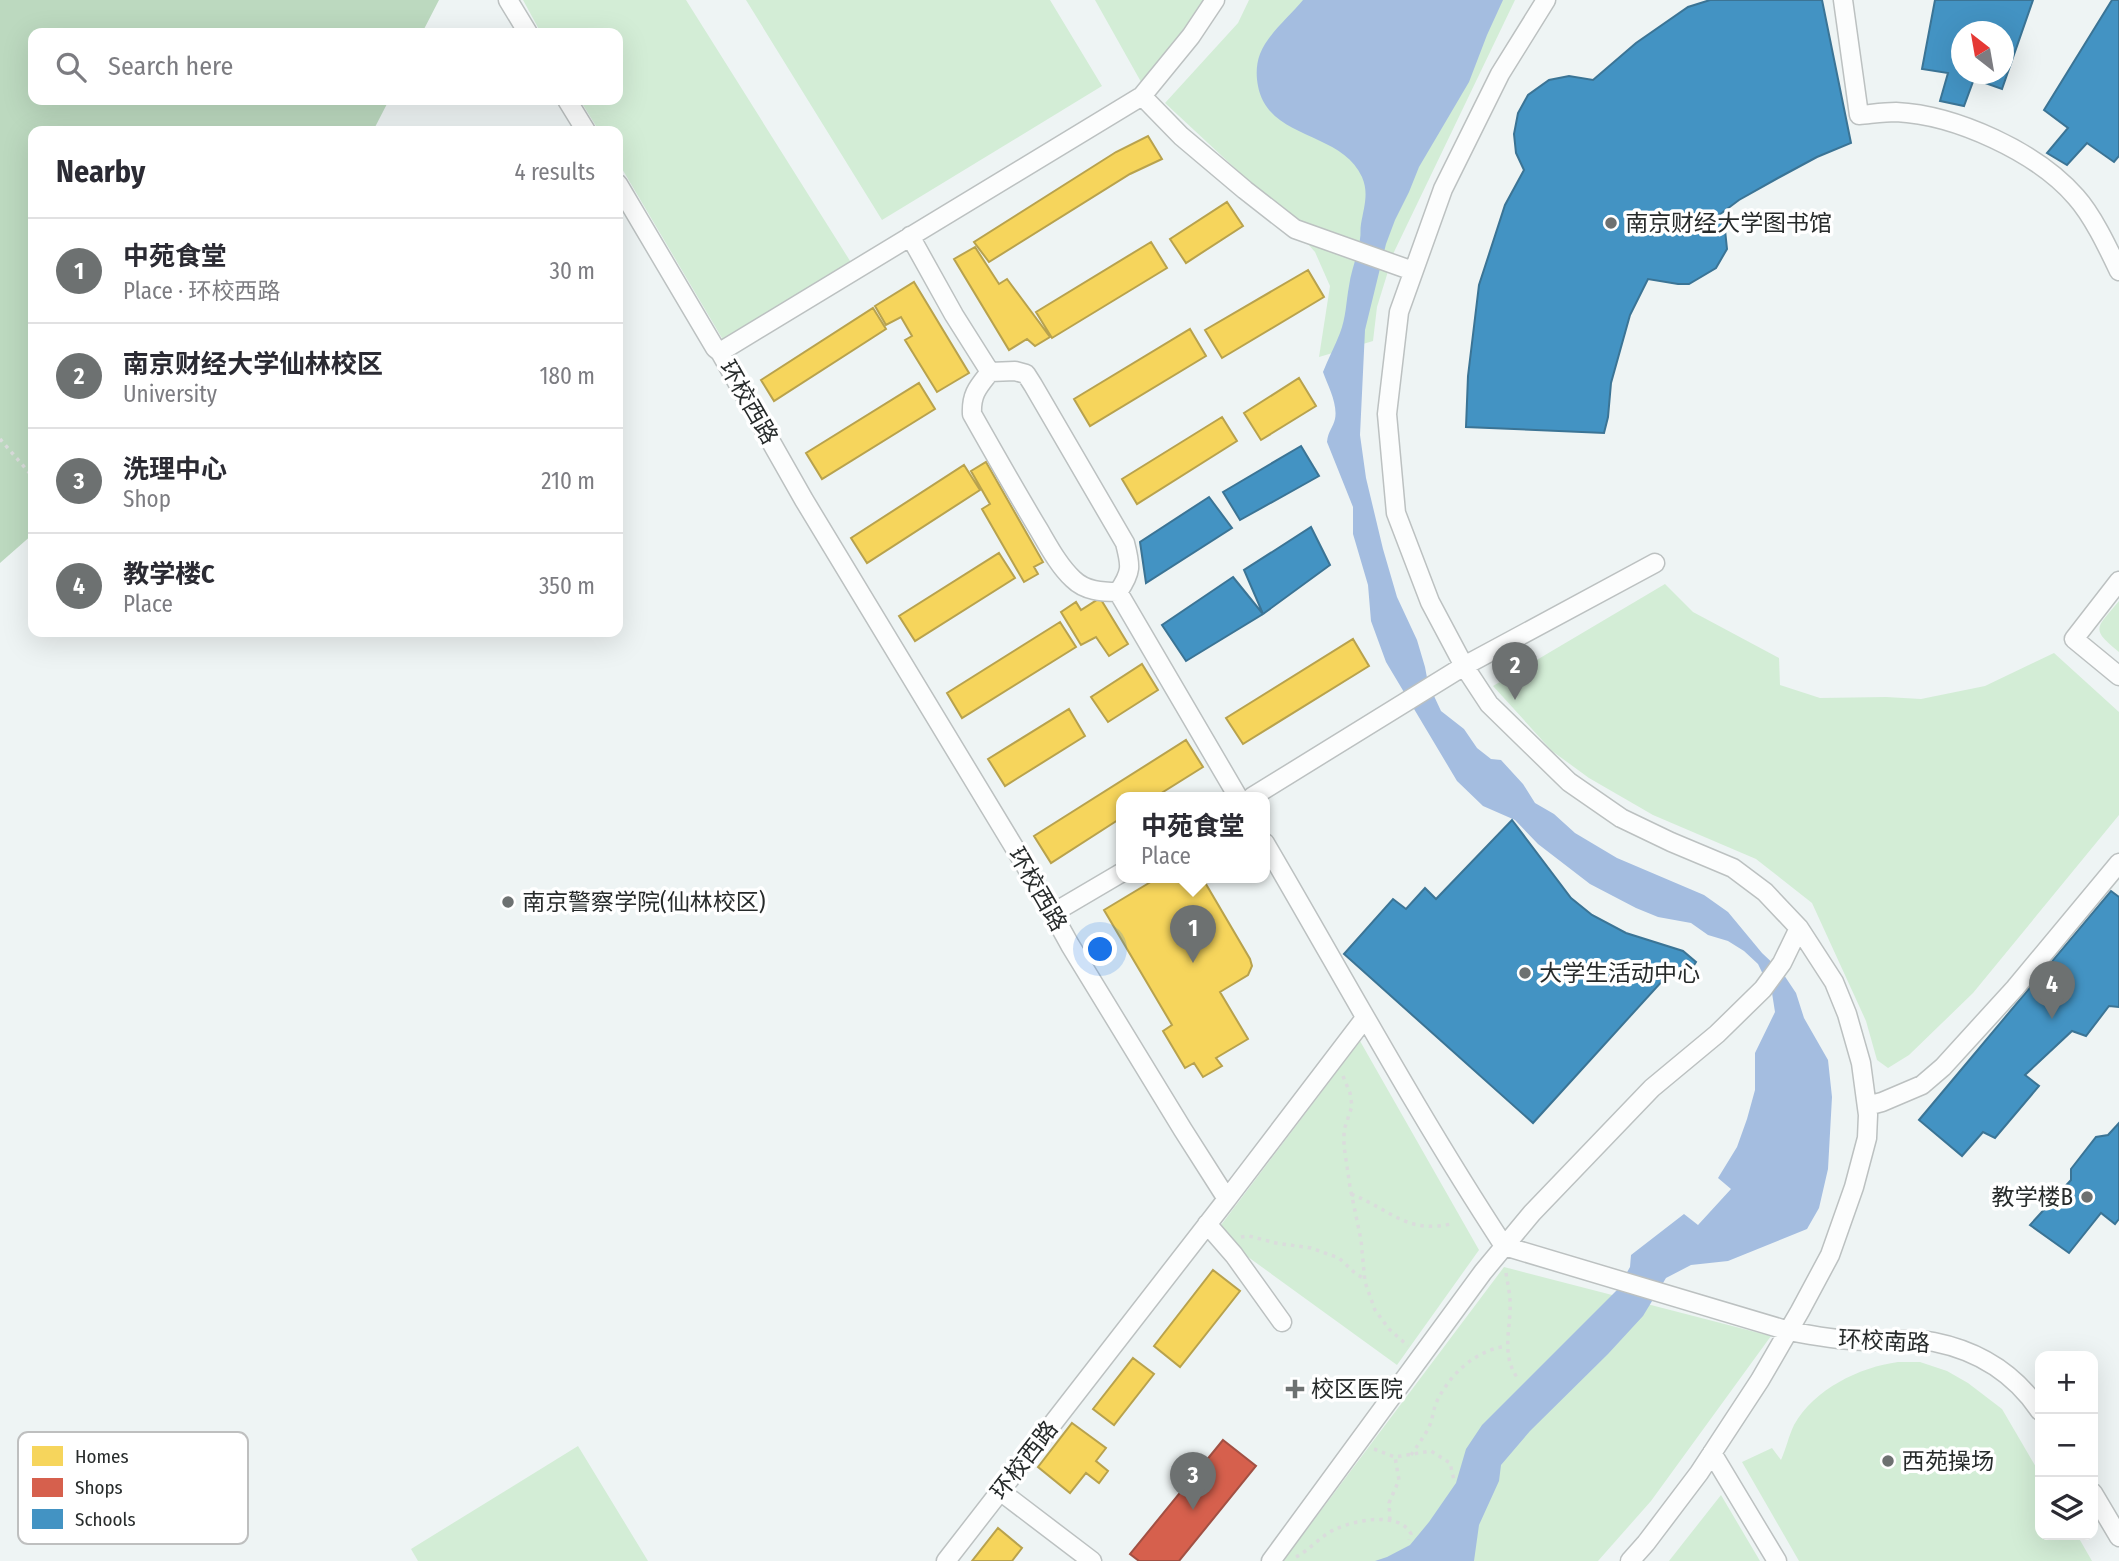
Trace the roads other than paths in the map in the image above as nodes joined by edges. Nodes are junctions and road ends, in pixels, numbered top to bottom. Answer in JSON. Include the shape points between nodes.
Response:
{"nodes":[{"id":1,"x":508,"y":0,"type":"edge"},
{"id":2,"x":1215,"y":0,"type":"edge"},
{"id":3,"x":1546,"y":0,"type":"edge"},
{"id":4,"x":1843,"y":0,"type":"edge"},
{"id":5,"x":525,"y":28,"type":"edge"},
{"id":6,"x":1142,"y":96,"type":"junction"},
{"id":7,"x":570,"y":105,"type":"edge"},
{"id":8,"x":583,"y":126,"type":"edge"},
{"id":9,"x":623,"y":192,"type":"edge"},
{"id":10,"x":910,"y":236,"type":"junction"},
{"id":11,"x":1413,"y":271,"type":"junction"},
{"id":12,"x":2119,"y":271,"type":"edge"},
{"id":13,"x":720,"y":352,"type":"junction"},
{"id":14,"x":990,"y":372,"type":"junction"},
{"id":15,"x":1655,"y":563,"type":"dead end"},
{"id":16,"x":2119,"y":581,"type":"edge"},
{"id":17,"x":1118,"y":592,"type":"junction"},
{"id":18,"x":1464,"y":666,"type":"junction"},
{"id":19,"x":2119,"y":676,"type":"edge"},
{"id":20,"x":1235,"y":792,"type":"edge"},
{"id":21,"x":1260,"y":792,"type":"edge"},
{"id":22,"x":1270,"y":852,"type":"edge"},
{"id":23,"x":2119,"y":863,"type":"edge"},
{"id":24,"x":1116,"y":876,"type":"edge"},
{"id":25,"x":1053,"y":913,"type":"junction"},
{"id":26,"x":1799,"y":928,"type":"junction"},
{"id":27,"x":1365,"y":1018,"type":"junction"},
{"id":28,"x":1867,"y":1106,"type":"junction"},
{"id":29,"x":1227,"y":1199,"type":"junction"},
{"id":30,"x":1207,"y":1224,"type":"junction"},
{"id":31,"x":1504,"y":1247,"type":"junction"},
{"id":32,"x":1282,"y":1322,"type":"dead end"},
{"id":33,"x":1789,"y":1331,"type":"junction"},
{"id":34,"x":2035,"y":1404,"type":"edge"},
{"id":35,"x":1712,"y":1454,"type":"junction"},
{"id":36,"x":1000,"y":1491,"type":"junction"},
{"id":37,"x":2098,"y":1501,"type":"edge"},
{"id":38,"x":2119,"y":1537,"type":"edge"},
{"id":39,"x":946,"y":1561,"type":"edge"},
{"id":40,"x":1092,"y":1561,"type":"edge"},
{"id":41,"x":1271,"y":1561,"type":"edge"},
{"id":42,"x":1630,"y":1561,"type":"edge"},
{"id":43,"x":1777,"y":1561,"type":"edge"}],
"edges":[{"from":1,"to":5,"type":"street"},
{"from":2,"to":6,"type":"street"},
{"from":3,"to":11,"type":"street","via":[[1500,74],[1443,190]]},
{"from":4,"to":12,"type":"street","via":[[1859,115],[1895,112],[1932,117],[2010,148],[2048,171],[2077,198]]},
{"from":6,"to":10,"type":"street"},
{"from":6,"to":11,"type":"street","via":[[1181,136],[1295,229]]},
{"from":7,"to":8,"type":"street"},
{"from":9,"to":13,"type":"street","name":"环校西路"},
{"from":10,"to":13,"type":"street"},
{"from":10,"to":14,"type":"street"},
{"from":11,"to":18,"type":"street","via":[[1399,312],[1387,414],[1396,513],[1430,603]]},
{"from":13,"to":25,"type":"street","name":"环校西路"},
{"from":14,"to":17,"type":"street","via":[[1026,374],[1033,385],[1125,544],[1131,565]]},
{"from":14,"to":17,"type":"street","via":[[971,400],[972,414],[1023,504],[1074,581],[1088,589]]},
{"from":15,"to":18,"type":"street"},
{"from":16,"to":19,"type":"street","via":[[2074,639]]},
{"from":17,"to":20,"type":"street"},
{"from":18,"to":21,"type":"street"},
{"from":18,"to":26,"type":"street","via":[[1489,704],[1569,782],[1621,818],[1733,868],[1765,892]]},
{"from":22,"to":27,"type":"street"},
{"from":23,"to":28,"type":"street","via":[[1943,1067],[1922,1085]]},
{"from":24,"to":25,"type":"street"},
{"from":25,"to":29,"type":"street","name":"环校西路"},
{"from":26,"to":28,"type":"street","via":[[1834,982],[1847,1014]]},
{"from":26,"to":31,"type":"street","via":[[1763,989],[1653,1088]]},
{"from":27,"to":29,"type":"street"},
{"from":27,"to":31,"type":"street"},
{"from":28,"to":33,"type":"street","via":[[1867,1138],[1854,1187],[1830,1255]]},
{"from":29,"to":30,"type":"street","name":"环校西路"},
{"from":30,"to":32,"type":"street"},
{"from":30,"to":36,"type":"street","name":"环校西路"},
{"from":31,"to":33,"type":"street","name":"环校南路"},
{"from":31,"to":41,"type":"street"},
{"from":33,"to":34,"type":"street","name":"环校南路","via":[[1851,1340],[1934,1342],[1979,1356],[2008,1374]]},
{"from":33,"to":35,"type":"street"},
{"from":35,"to":42,"type":"street"},
{"from":35,"to":43,"type":"street"},
{"from":36,"to":39,"type":"street","name":"环校西路"},
{"from":36,"to":40,"type":"street"},
{"from":37,"to":38,"type":"street"}]}
